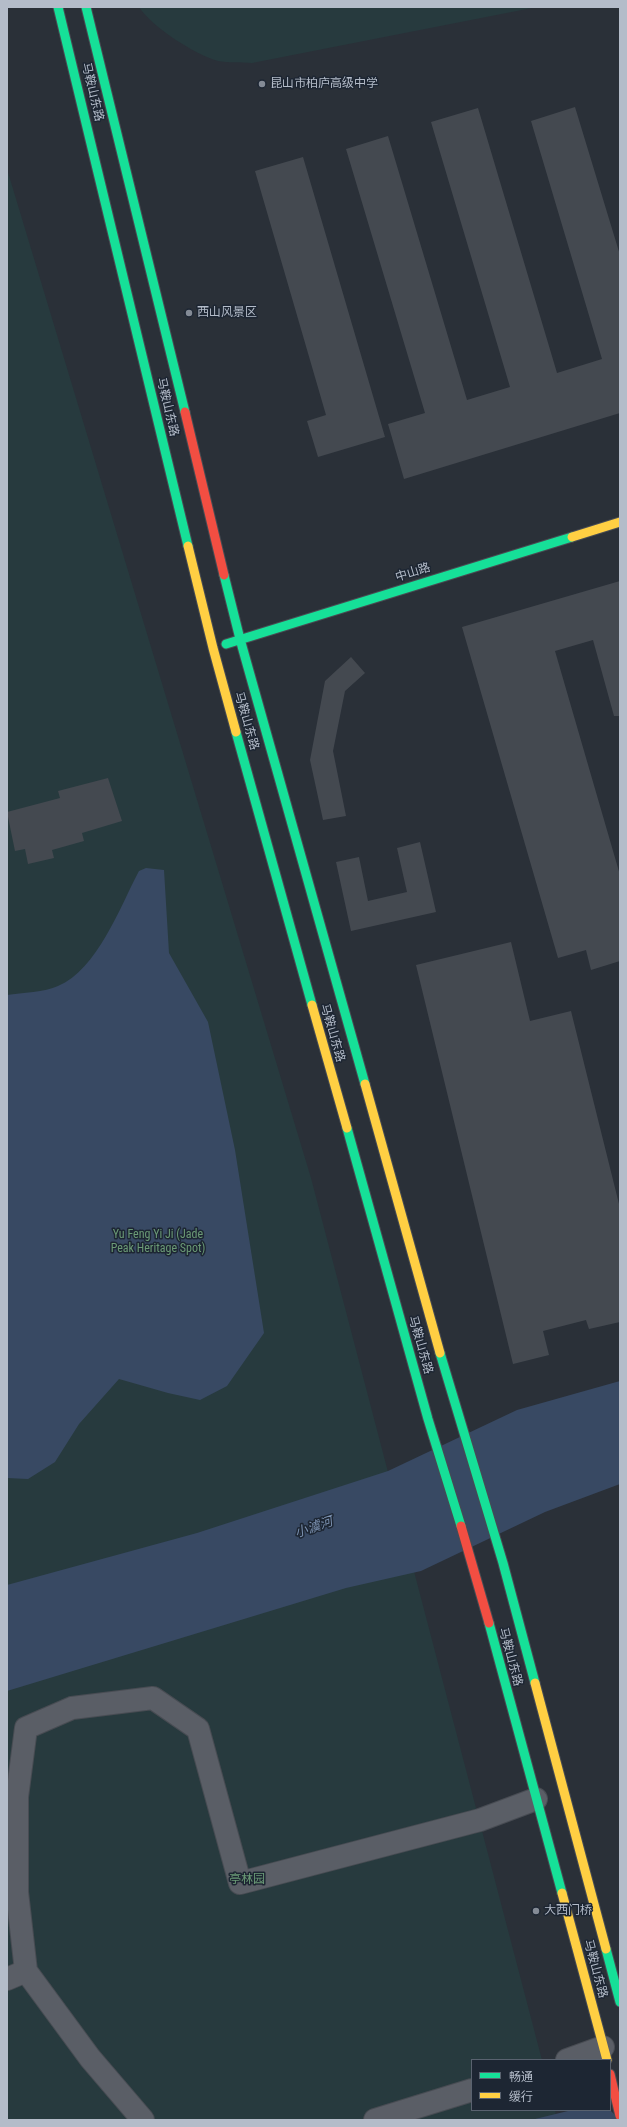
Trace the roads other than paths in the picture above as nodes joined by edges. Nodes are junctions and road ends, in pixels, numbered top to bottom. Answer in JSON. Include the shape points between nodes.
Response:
{"nodes":[{"id":1,"x":58,"y":7,"type":"edge"},
{"id":2,"x":86,"y":7,"type":"edge"},
{"id":3,"x":620,"y":522,"type":"edge"},
{"id":4,"x":240,"y":640,"type":"junction"},
{"id":5,"x":213,"y":648,"type":"junction"},
{"id":6,"x":536,"y":1799,"type":"junction"},
{"id":7,"x":17,"y":1975,"type":"edge"},
{"id":8,"x":620,"y":2002,"type":"edge"},
{"id":9,"x":605,"y":2053,"type":"edge"},
{"id":10,"x":572,"y":2059,"type":"edge"},
{"id":11,"x":611,"y":2078,"type":"edge"},
{"id":12,"x":471,"y":2090,"type":"edge"},
{"id":13,"x":620,"y":2116,"type":"edge"},
{"id":14,"x":144,"y":2120,"type":"edge"},
{"id":15,"x":375,"y":2120,"type":"edge"}],
"edges":[{"from":1,"to":5,"type":"main road","name":"马鞍山东路"},
{"from":2,"to":4,"type":"main road","name":"马鞍山东路"},
{"from":3,"to":4,"type":"main road","name":"中山路"},
{"from":4,"to":5,"type":"main road","name":"中山路"},
{"from":4,"to":8,"type":"main road","name":"马鞍山东路","via":[[456,1411],[503,1562]]},
{"from":5,"to":6,"type":"main road","name":"马鞍山东路","via":[[428,1419],[475,1572]]},
{"from":6,"to":7,"type":"street","via":[[480,1820],[240,1883],[198,1729],[153,1698],[72,1708],[26,1728],[17,1797]]},
{"from":6,"to":9,"type":"main road","name":"马鞍山东路"},
{"from":7,"to":14,"type":"street"},
{"from":9,"to":10,"type":"street"},
{"from":11,"to":13,"type":"main road"},
{"from":12,"to":15,"type":"street"}]}
